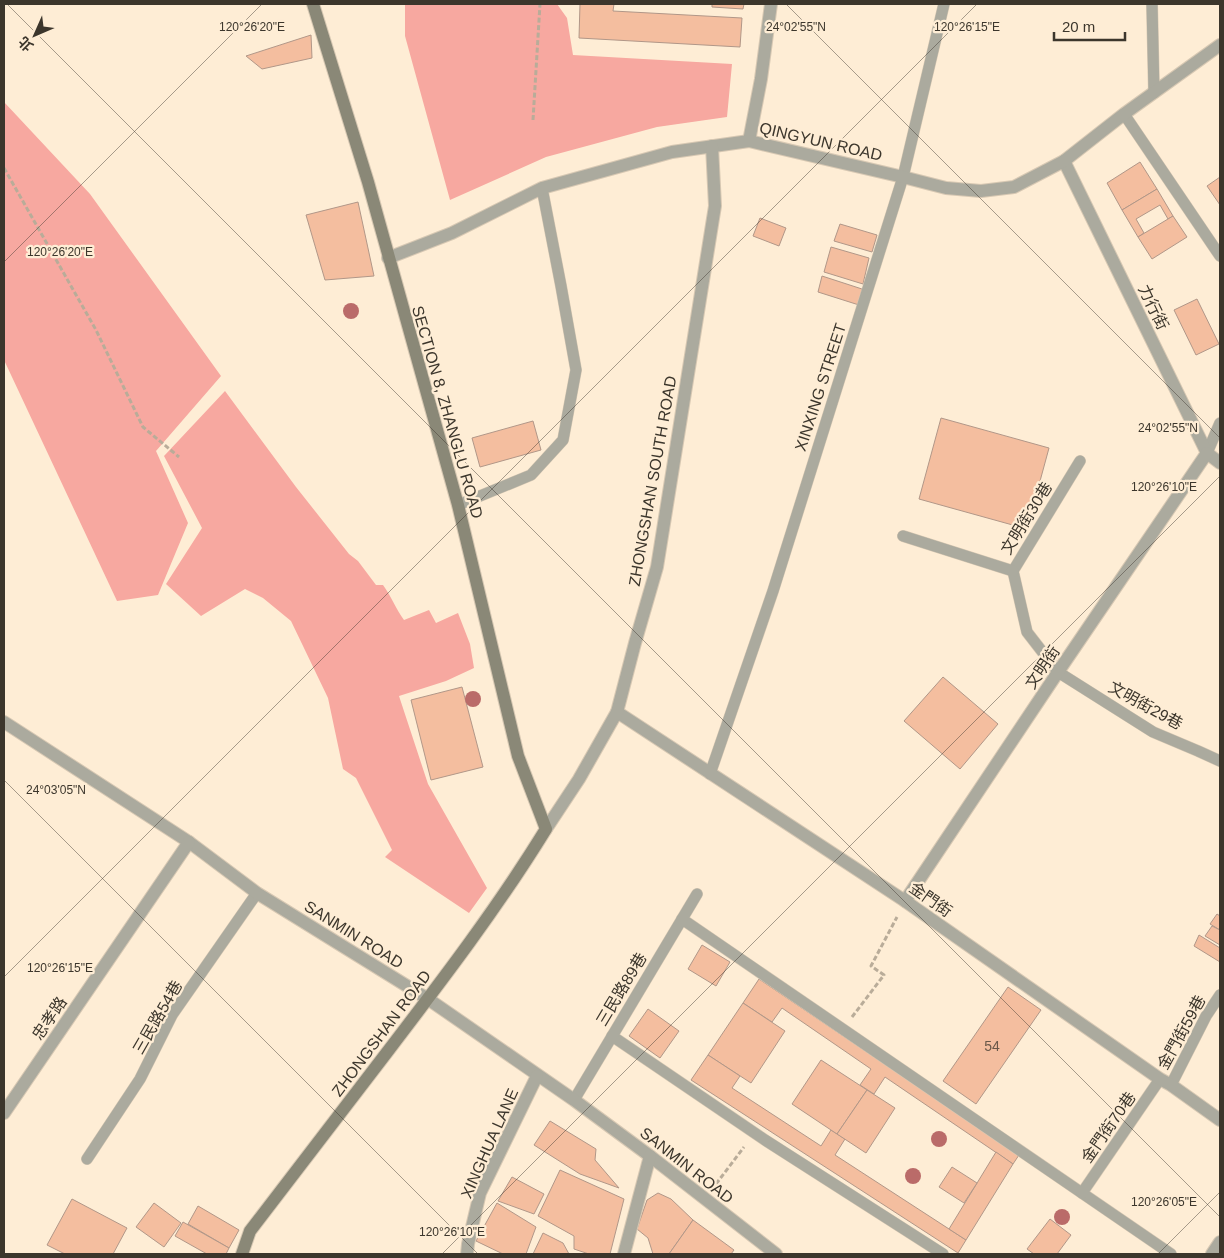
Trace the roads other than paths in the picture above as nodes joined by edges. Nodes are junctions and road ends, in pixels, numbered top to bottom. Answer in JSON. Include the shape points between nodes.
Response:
{"nodes":[{"id":1,"x":312,"y":4,"type":"edge"},
{"id":2,"x":771,"y":4,"type":"edge"},
{"id":3,"x":944,"y":4,"type":"edge"},
{"id":4,"x":1152,"y":4,"type":"edge"},
{"id":5,"x":1220,"y":45,"type":"edge"},
{"id":6,"x":1154,"y":93,"type":"junction"},
{"id":7,"x":1124,"y":114,"type":"junction"},
{"id":8,"x":749,"y":142,"type":"junction"},
{"id":9,"x":712,"y":146,"type":"junction"},
{"id":10,"x":1064,"y":160,"type":"junction"},
{"id":11,"x":903,"y":177,"type":"junction"},
{"id":12,"x":542,"y":188,"type":"junction"},
{"id":13,"x":1220,"y":256,"type":"edge"},
{"id":14,"x":388,"y":258,"type":"junction"},
{"id":15,"x":1220,"y":423,"type":"edge"},
{"id":16,"x":1207,"y":453,"type":"junction"},
{"id":17,"x":1080,"y":461,"type":"dead end"},
{"id":18,"x":1220,"y":462,"type":"edge"},
{"id":19,"x":458,"y":505,"type":"junction"},
{"id":20,"x":904,"y":536,"type":"dead end"},
{"id":21,"x":1013,"y":571,"type":"junction"},
{"id":22,"x":1058,"y":672,"type":"junction"},
{"id":23,"x":617,"y":712,"type":"junction"},
{"id":24,"x":4,"y":722,"type":"edge"},
{"id":25,"x":1220,"y":761,"type":"edge"},
{"id":26,"x":710,"y":774,"type":"junction"},
{"id":27,"x":546,"y":829,"type":"junction"},
{"id":28,"x":189,"y":842,"type":"junction"},
{"id":29,"x":257,"y":893,"type":"junction"},
{"id":30,"x":697,"y":894,"type":"dead end"},
{"id":31,"x":905,"y":900,"type":"junction"},
{"id":32,"x":682,"y":920,"type":"junction"},
{"id":33,"x":1220,"y":995,"type":"edge"},
{"id":34,"x":428,"y":999,"type":"junction"},
{"id":35,"x":612,"y":1036,"type":"junction"},
{"id":36,"x":537,"y":1076,"type":"junction"},
{"id":37,"x":1166,"y":1082,"type":"junction"},
{"id":38,"x":574,"y":1100,"type":"junction"},
{"id":39,"x":4,"y":1113,"type":"edge"},
{"id":40,"x":1220,"y":1120,"type":"edge"},
{"id":41,"x":650,"y":1156,"type":"junction"},
{"id":42,"x":87,"y":1159,"type":"dead end"},
{"id":43,"x":1082,"y":1193,"type":"junction"},
{"id":44,"x":1220,"y":1242,"type":"edge"},
{"id":45,"x":242,"y":1254,"type":"edge"},
{"id":46,"x":467,"y":1254,"type":"edge"},
{"id":47,"x":624,"y":1254,"type":"edge"},
{"id":48,"x":776,"y":1254,"type":"edge"},
{"id":49,"x":943,"y":1254,"type":"edge"},
{"id":50,"x":1171,"y":1254,"type":"edge"},
{"id":51,"x":1212,"y":1254,"type":"edge"}],
"edges":[{"from":1,"to":14,"type":"street","name":"SECTION 8, ZHANGLU ROAD","via":[[368,182]]},
{"from":2,"to":8,"type":"street","via":[[762,79]]},
{"from":3,"to":11,"type":"lane","name":"XINXING STREET"},
{"from":4,"to":6,"type":"lane"},
{"from":5,"to":6,"type":"street","name":"QINGYUN ROAD"},
{"from":6,"to":7,"type":"street","name":"QINGYUN ROAD"},
{"from":7,"to":10,"type":"street","name":"QINGYUN ROAD"},
{"from":7,"to":13,"type":"lane"},
{"from":8,"to":9,"type":"street","name":"QINGYUN ROAD"},
{"from":8,"to":11,"type":"street","name":"QINGYUN ROAD"},
{"from":9,"to":12,"type":"street","name":"QINGYUN ROAD","via":[[672,152]]},
{"from":9,"to":23,"type":"street","name":"ZHONGSHAN SOUTH ROAD","via":[[715,206],[658,557]]},
{"from":10,"to":11,"type":"street","name":"QINGYUN ROAD","via":[[1014,187],[981,191],[946,188]]},
{"from":10,"to":16,"type":"street","name":"力行街"},
{"from":11,"to":26,"type":"lane","name":"XINXING STREET","via":[[773,591]]},
{"from":12,"to":14,"type":"street","name":"QINGYUN ROAD","via":[[452,233]]},
{"from":12,"to":19,"type":"lane","via":[[576,370],[563,440],[531,475]]},
{"from":14,"to":19,"type":"street","name":"SECTION 8, ZHANGLU ROAD"},
{"from":15,"to":16,"type":"lane"},
{"from":16,"to":18,"type":"street","name":"力行街"},
{"from":16,"to":22,"type":"street","name":"文明街"},
{"from":17,"to":21,"type":"lane","name":"文明街30巷"},
{"from":19,"to":27,"type":"street","name":"SECTION 8, ZHANGLU ROAD","via":[[518,756]]},
{"from":20,"to":21,"type":"lane"},
{"from":21,"to":22,"type":"lane","name":"文明街30巷","via":[[1027,632]]},
{"from":22,"to":25,"type":"lane","name":"文明街29巷","via":[[1153,732]]},
{"from":22,"to":31,"type":"street","name":"文明街"},
{"from":23,"to":26,"type":"street","name":"金門街"},
{"from":23,"to":27,"type":"street","name":"ZHONGSHAN SOUTH ROAD"},
{"from":24,"to":28,"type":"street","name":"SANMIN ROAD"},
{"from":26,"to":31,"type":"street","name":"金門街"},
{"from":27,"to":34,"type":"street","name":"ZHONGSHAN ROAD","via":[[491,914]]},
{"from":28,"to":29,"type":"street","name":"SANMIN ROAD"},
{"from":28,"to":39,"type":"street","name":"忠孝路"},
{"from":29,"to":34,"type":"street","name":"SANMIN ROAD"},
{"from":29,"to":42,"type":"lane","name":"三民路54巷","via":[[172,1015],[140,1079]]},
{"from":30,"to":32,"type":"lane","name":"三民路89巷"},
{"from":31,"to":37,"type":"street","name":"金門街"},
{"from":32,"to":35,"type":"lane","name":"三民路89巷"},
{"from":32,"to":43,"type":"lane"},
{"from":33,"to":37,"type":"lane","name":"金門街59巷"},
{"from":34,"to":36,"type":"street","name":"SANMIN ROAD"},
{"from":34,"to":45,"type":"street","name":"ZHONGSHAN ROAD","via":[[250,1231]]},
{"from":35,"to":38,"type":"lane","name":"三民路89巷"},
{"from":35,"to":49,"type":"lane","via":[[765,1140]]},
{"from":36,"to":38,"type":"street","name":"SANMIN ROAD"},
{"from":36,"to":46,"type":"street","name":"XINGHUA LANE","via":[[480,1193]]},
{"from":37,"to":40,"type":"street","name":"金門街"},
{"from":37,"to":43,"type":"lane","name":"金門街70巷"},
{"from":38,"to":41,"type":"street","name":"SANMIN ROAD"},
{"from":41,"to":47,"type":"street"},
{"from":41,"to":48,"type":"street","name":"SANMIN ROAD"},
{"from":43,"to":50,"type":"lane"},
{"from":44,"to":51,"type":"street"}]}
